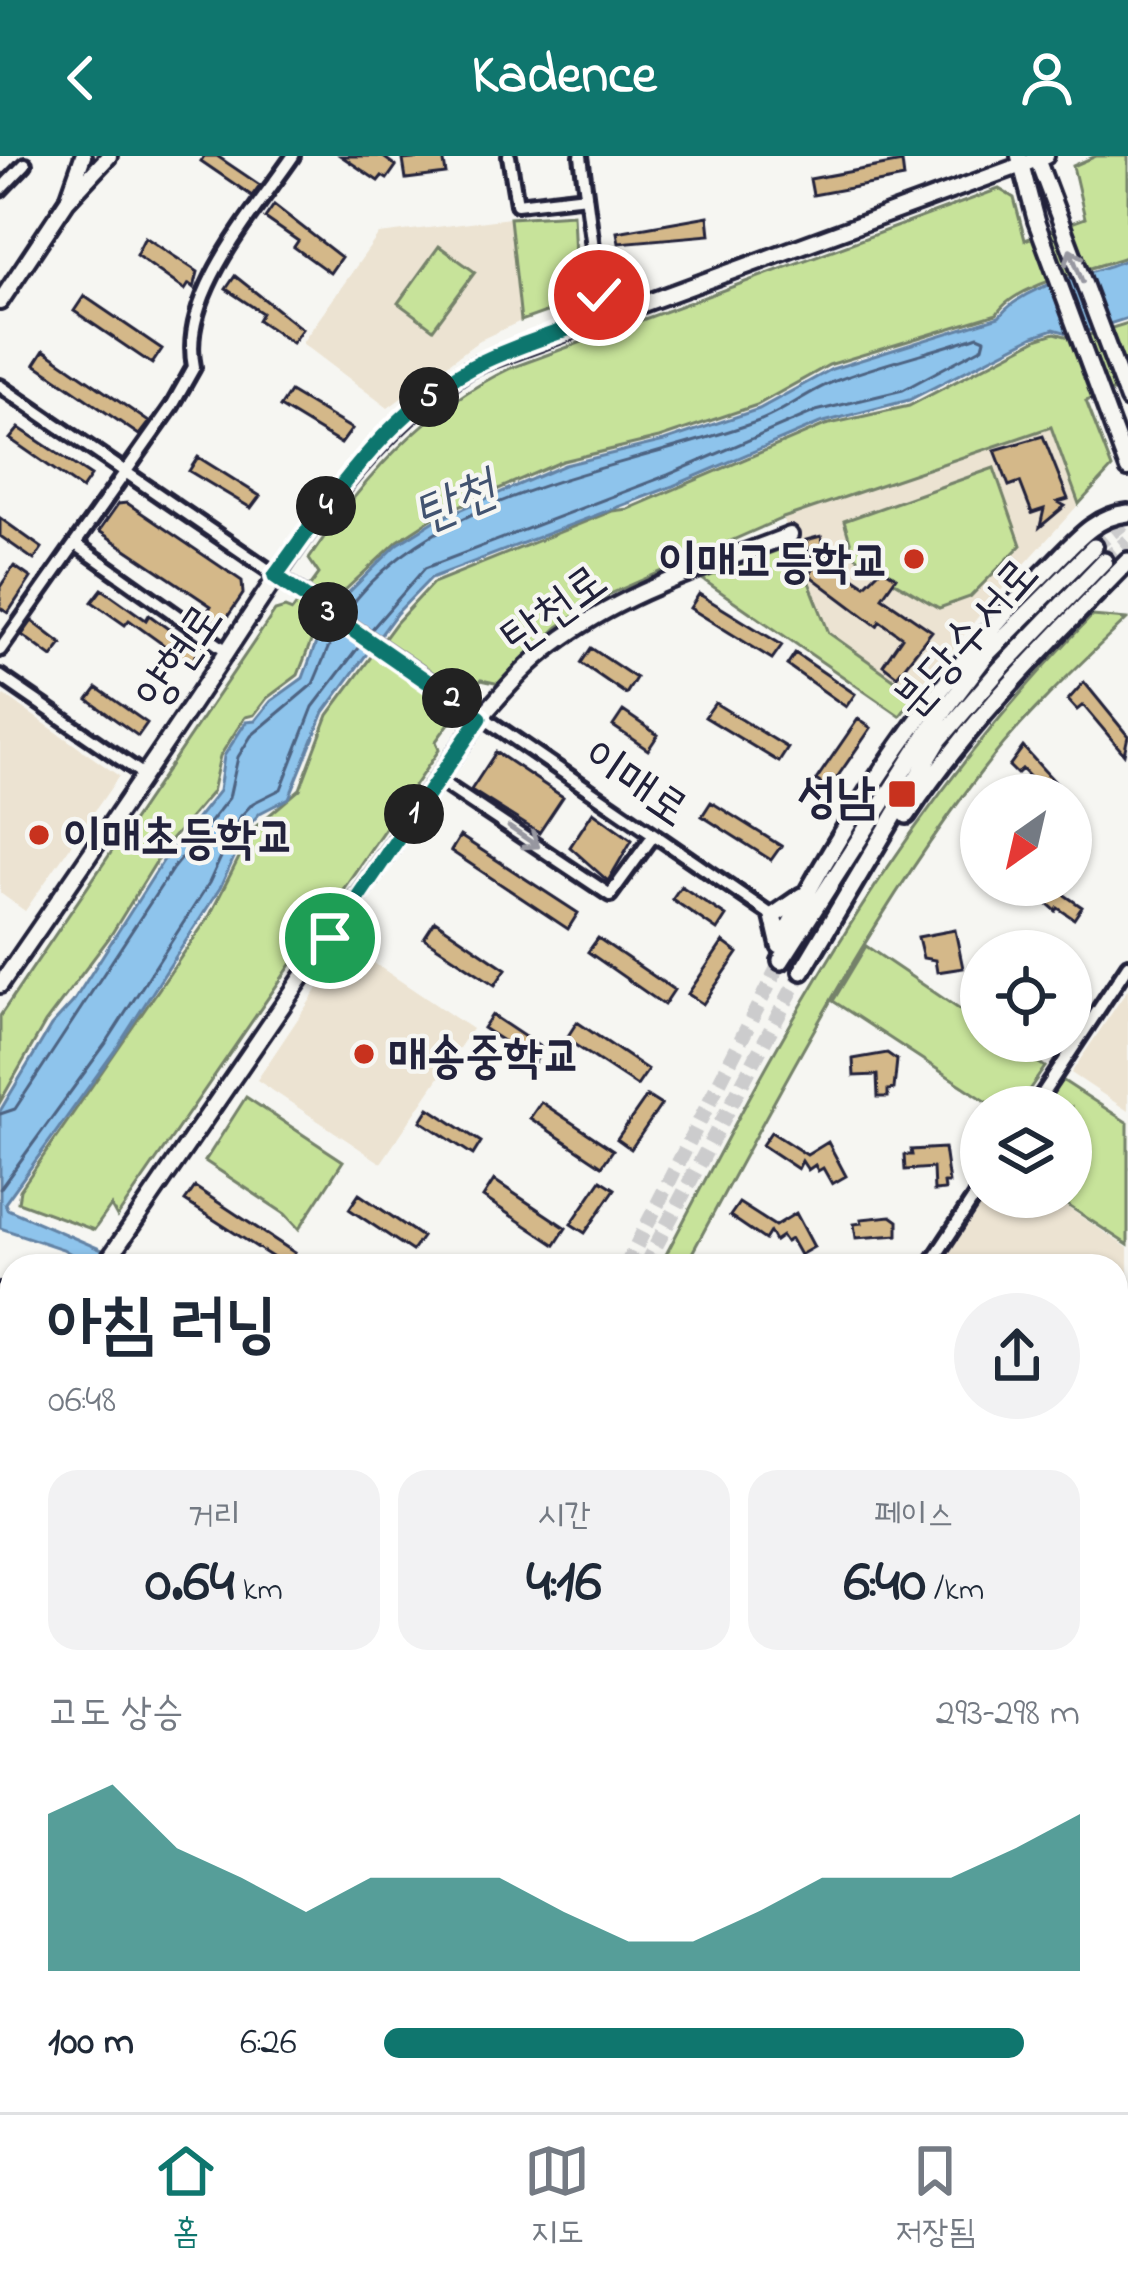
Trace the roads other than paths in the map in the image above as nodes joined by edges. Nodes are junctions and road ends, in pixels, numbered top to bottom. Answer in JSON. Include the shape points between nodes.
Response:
{"nodes":[{"id":1,"x":83,"y":156,"type":"edge"},
{"id":2,"x":109,"y":156,"type":"edge"},
{"id":3,"x":293,"y":156,"type":"edge"},
{"id":4,"x":509,"y":156,"type":"edge"},
{"id":5,"x":581,"y":156,"type":"edge"},
{"id":6,"x":1040,"y":158,"type":"edge"},
{"id":7,"x":1019,"y":161,"type":"edge"},
{"id":8,"x":25,"y":164,"type":"dead end"},
{"id":9,"x":0,"y":190,"type":"edge"},
{"id":10,"x":586,"y":196,"type":"junction"},
{"id":11,"x":67,"y":201,"type":"junction"},
{"id":12,"x":22,"y":269,"type":"junction"},
{"id":13,"x":0,"y":280,"type":"edge"},
{"id":14,"x":0,"y":302,"type":"edge"},
{"id":15,"x":602,"y":316,"type":"junction"},
{"id":16,"x":0,"y":386,"type":"edge"},
{"id":17,"x":1127,"y":398,"type":"edge"},
{"id":18,"x":1128,"y":469,"type":"edge"},
{"id":19,"x":124,"y":471,"type":"junction"},
{"id":20,"x":1128,"y":513,"type":"edge"},
{"id":21,"x":790,"y":536,"type":"dead end"},
{"id":22,"x":77,"y":545,"type":"junction"},
{"id":23,"x":1128,"y":565,"type":"edge"},
{"id":24,"x":275,"y":576,"type":"junction"},
{"id":25,"x":0,"y":650,"type":"edge"},
{"id":26,"x":227,"y":651,"type":"junction"},
{"id":27,"x":0,"y":676,"type":"edge"},
{"id":28,"x":480,"y":718,"type":"junction"},
{"id":29,"x":144,"y":775,"type":"junction"},
{"id":30,"x":438,"y":779,"type":"junction"},
{"id":31,"x":652,"y":836,"type":"junction"},
{"id":32,"x":808,"y":890,"type":"junction"},
{"id":33,"x":773,"y":916,"type":"junction"},
{"id":34,"x":833,"y":921,"type":"junction"},
{"id":35,"x":779,"y":958,"type":"junction"},
{"id":36,"x":1128,"y":964,"type":"edge"},
{"id":37,"x":802,"y":971,"type":"tunnel mouth"},
{"id":38,"x":0,"y":986,"type":"edge"},
{"id":39,"x":1048,"y":1086,"type":"edge"},
{"id":40,"x":961,"y":1218,"type":"edge"},
{"id":41,"x":112,"y":1254,"type":"edge"},
{"id":42,"x":937,"y":1254,"type":"edge"}],
"edges":[{"from":1,"to":11,"type":"main road"},
{"from":2,"to":11,"type":"main road"},
{"from":3,"to":19,"type":"street","via":[[204,285],[194,367]]},
{"from":4,"to":10,"type":"street","via":[[517,204]]},
{"from":5,"to":10,"type":"street"},
{"from":6,"to":7,"type":"main road","name":"양현로"},
{"from":17,"to":6,"type":"main road","one_way":true},
{"from":7,"to":15,"type":"main road","name":"양현로"},
{"from":7,"to":18,"type":"main road"},
{"from":8,"to":9,"type":"street"},
{"from":10,"to":15,"type":"street"},
{"from":11,"to":12,"type":"main road"},
{"from":12,"to":13,"type":"main road"},
{"from":12,"to":14,"type":"main road"},
{"from":15,"to":24,"type":"main road","name":"양현로","via":[[474,366],[419,405],[363,460]]},
{"from":16,"to":19,"type":"street"},
{"from":19,"to":22,"type":"street"},
{"from":19,"to":24,"type":"street"},
{"from":20,"to":32,"type":"highway","via":[[1094,525],[1002,614],[886,765]]},
{"from":21,"to":28,"type":"main road","name":"탄천로","via":[[596,615],[535,660]]},
{"from":22,"to":25,"type":"street"},
{"from":22,"to":26,"type":"street"},
{"from":23,"to":34,"type":"highway","via":[[946,755]]},
{"from":24,"to":26,"type":"main road","name":"양현로"},
{"from":24,"to":28,"type":"street","name":"이매로"},
{"from":26,"to":29,"type":"main road","name":"양현로"},
{"from":27,"to":29,"type":"street"},
{"from":28,"to":30,"type":"main road","name":"탄천로"},
{"from":28,"to":31,"type":"street","name":"이매로"},
{"from":29,"to":38,"type":"main road","name":"양현로"},
{"from":30,"to":31,"type":"street","one_way":true,"via":[[610,895]]},
{"from":30,"to":41,"type":"main road","name":"탄천로"},
{"from":31,"to":33,"type":"street","name":"이매로"},
{"from":32,"to":33,"type":"highway"},
{"from":32,"to":35,"type":"highway"},
{"from":33,"to":35,"type":"highway"},
{"from":34,"to":35,"type":"highway","name":"분당수서로","via":[[940,740],[1099,554],[977,668]]},
{"from":34,"to":37,"type":"highway","name":"분당수서로"},
{"from":36,"to":39,"type":"street"},
{"from":40,"to":42,"type":"street"}]}
